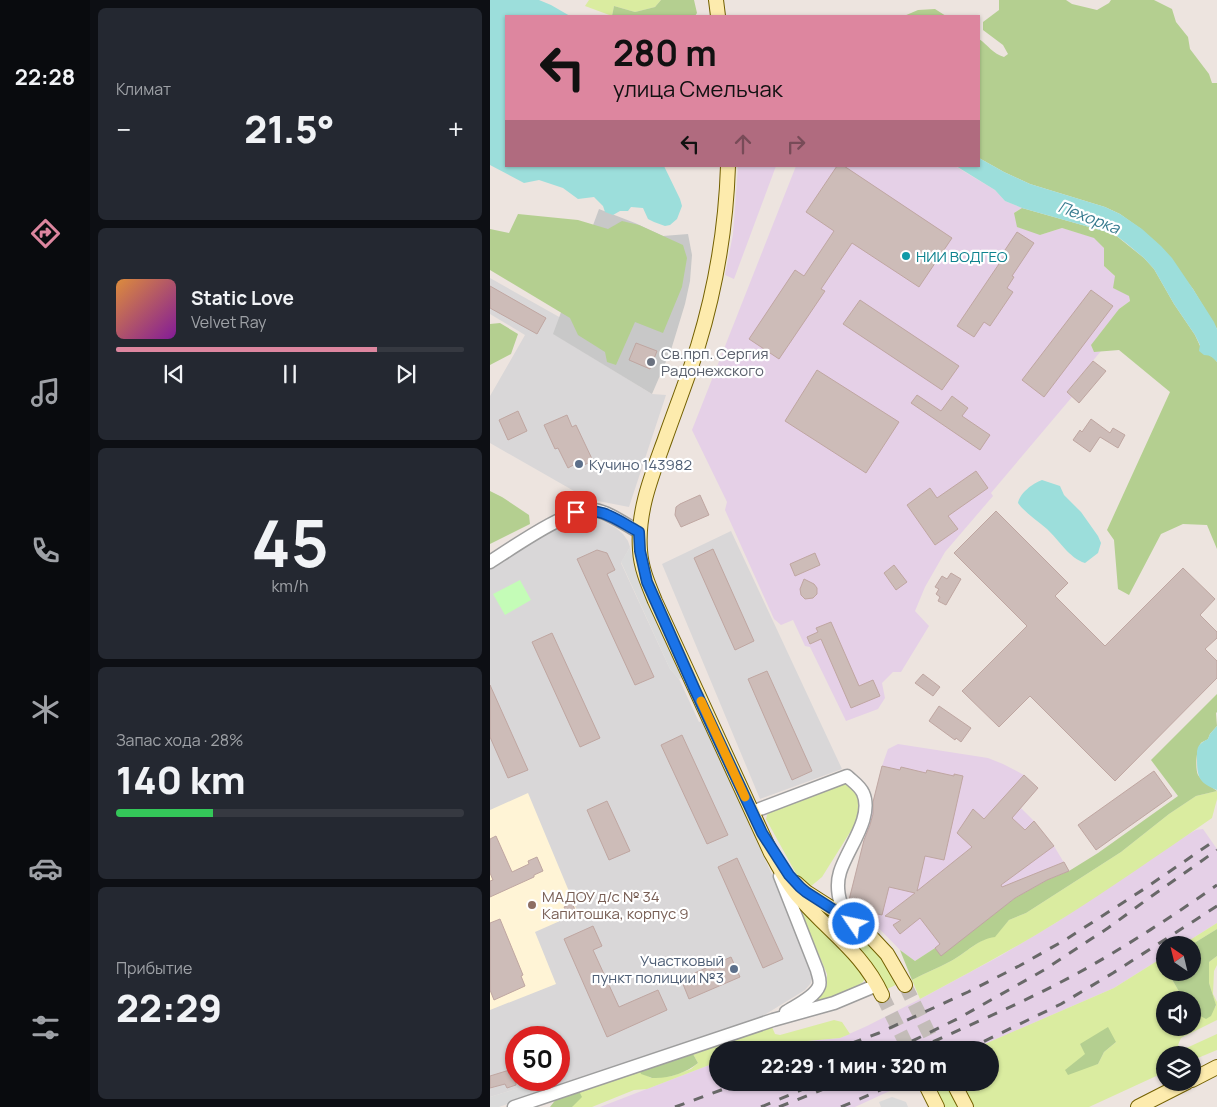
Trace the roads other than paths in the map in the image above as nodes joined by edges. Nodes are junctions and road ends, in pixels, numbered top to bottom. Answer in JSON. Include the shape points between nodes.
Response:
{"nodes":[{"id":1,"x":716,"y":0,"type":"edge"},
{"id":2,"x":718,"y":15,"type":"edge"},
{"id":3,"x":728,"y":167,"type":"edge"},
{"id":4,"x":639,"y":532,"type":"junction"},
{"id":5,"x":490,"y":562,"type":"edge"},
{"id":6,"x":752,"y":812,"type":"junction"},
{"id":7,"x":762,"y":833,"type":"junction"},
{"id":8,"x":771,"y":853,"type":"junction"},
{"id":9,"x":845,"y":917,"type":"junction"},
{"id":10,"x":905,"y":985,"type":"tunnel mouth"},
{"id":11,"x":880,"y":990,"type":"joint"},
{"id":12,"x":773,"y":1020,"type":"junction"},
{"id":13,"x":1217,"y":1067,"type":"edge"},
{"id":14,"x":1201,"y":1075,"type":"edge"},
{"id":15,"x":929,"y":1091,"type":"edge"},
{"id":16,"x":958,"y":1091,"type":"edge"},
{"id":17,"x":1169,"y":1091,"type":"edge"},
{"id":18,"x":514,"y":1107,"type":"edge"},
{"id":19,"x":937,"y":1107,"type":"edge"},
{"id":20,"x":966,"y":1107,"type":"edge"},
{"id":21,"x":1138,"y":1107,"type":"edge"}],
"edges":[{"from":1,"to":2,"type":"main road"},
{"from":3,"to":4,"type":"main road","via":[[724,228],[709,307],[647,491]]},
{"from":4,"to":5,"type":"street","via":[[604,513],[584,510],[568,515]]},
{"from":4,"to":6,"type":"main road","via":[[647,582]]},
{"from":6,"to":7,"type":"main road"},
{"from":6,"to":9,"type":"street","via":[[847,776],[863,792],[865,813],[862,825],[840,873],[838,894]]},
{"from":7,"to":8,"type":"main road"},
{"from":7,"to":9,"type":"main road","via":[[800,887]]},
{"from":8,"to":11,"type":"main road","via":[[800,898],[850,948]]},
{"from":8,"to":12,"type":"street","via":[[820,981],[816,992]]},
{"from":9,"to":10,"type":"main road","via":[[887,954]]},
{"from":11,"to":12,"type":"street"},
{"from":12,"to":18,"type":"street"},
{"from":13,"to":14,"type":"main road"},
{"from":15,"to":19,"type":"main road"},
{"from":16,"to":20,"type":"main road"},
{"from":17,"to":21,"type":"main road"}]}
